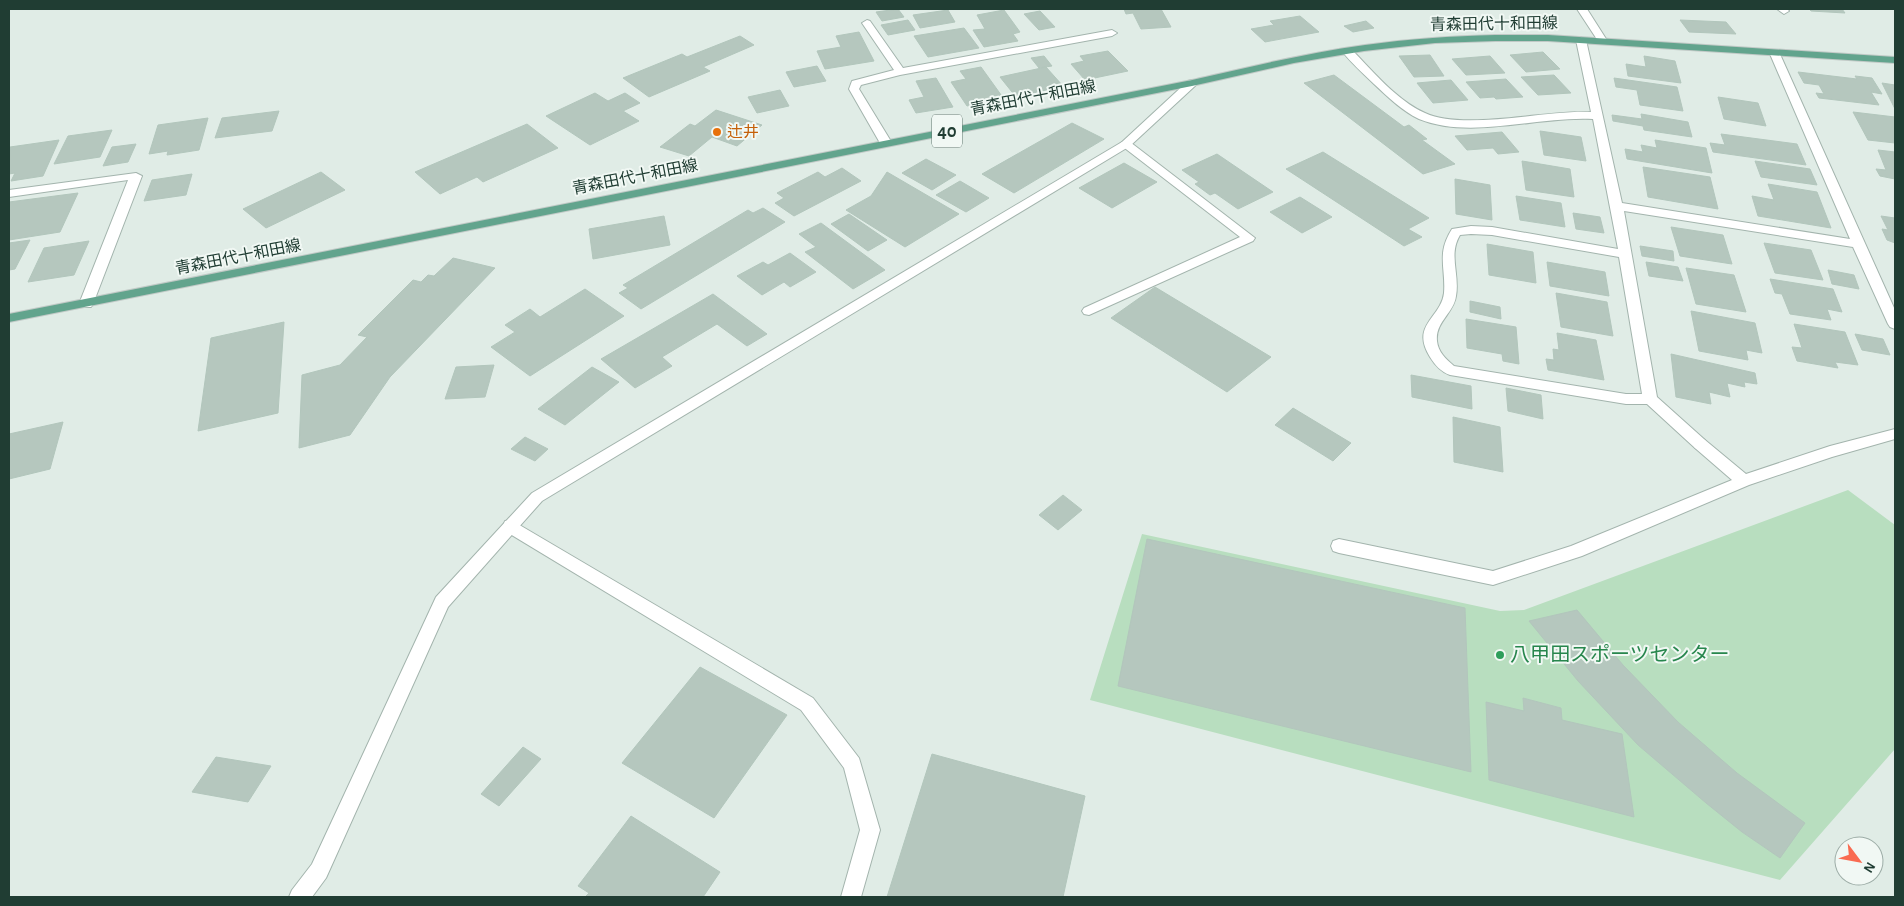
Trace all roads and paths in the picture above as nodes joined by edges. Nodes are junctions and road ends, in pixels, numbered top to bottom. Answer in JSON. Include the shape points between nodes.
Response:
{"nodes":[{"id":1,"x":1582,"y":9,"type":"edge"},
{"id":2,"x":867,"y":22,"type":"dead end"},
{"id":3,"x":1112,"y":33,"type":"dead end"},
{"id":4,"x":1581,"y":40,"type":"junction"},
{"id":5,"x":1603,"y":42,"type":"junction"},
{"id":6,"x":1347,"y":51,"type":"junction"},
{"id":7,"x":1775,"y":54,"type":"junction"},
{"id":8,"x":1895,"y":60,"type":"edge"},
{"id":9,"x":900,"y":72,"type":"junction"},
{"id":10,"x":1192,"y":83,"type":"junction"},
{"id":11,"x":1598,"y":116,"type":"junction"},
{"id":12,"x":886,"y":143,"type":"junction"},
{"id":13,"x":1126,"y":144,"type":"junction"},
{"id":14,"x":9,"y":192,"type":"edge"},
{"id":15,"x":1617,"y":206,"type":"junction"},
{"id":16,"x":1858,"y":244,"type":"junction"},
{"id":17,"x":1625,"y":254,"type":"junction"},
{"id":18,"x":86,"y":304,"type":"junction"},
{"id":19,"x":1089,"y":311,"type":"dead end"},
{"id":20,"x":10,"y":320,"type":"edge"},
{"id":21,"x":1895,"y":324,"type":"edge"},
{"id":22,"x":1650,"y":400,"type":"junction"},
{"id":23,"x":1895,"y":434,"type":"edge"},
{"id":24,"x":1744,"y":481,"type":"junction"},
{"id":25,"x":511,"y":526,"type":"junction"},
{"id":26,"x":1339,"y":546,"type":"dead end"},
{"id":27,"x":299,"y":897,"type":"edge"},
{"id":28,"x":851,"y":897,"type":"edge"}],
"edges":[{"from":1,"to":5,"type":"street"},
{"from":2,"to":9,"type":"street"},
{"from":3,"to":9,"type":"street"},
{"from":4,"to":5,"type":"main road","name":"青森田代十和田線","number":"40"},
{"from":4,"to":6,"type":"main road","name":"青森田代十和田線","number":"40","via":[[1435,40]]},
{"from":4,"to":11,"type":"street"},
{"from":5,"to":7,"type":"main road","name":"青森田代十和田線","number":"40"},
{"from":6,"to":10,"type":"main road","name":"青森田代十和田線","number":"40"},
{"from":6,"to":11,"type":"street","via":[[1403,104],[1440,123],[1554,115]]},
{"from":7,"to":8,"type":"main road","name":"青森田代十和田線","number":"40"},
{"from":7,"to":16,"type":"street"},
{"from":9,"to":12,"type":"street","via":[[856,83],[854,89]]},
{"from":10,"to":12,"type":"main road","name":"青森田代十和田線","number":"40"},
{"from":10,"to":13,"type":"street"},
{"from":11,"to":15,"type":"street"},
{"from":12,"to":18,"type":"main road","name":"青森田代十和田線","number":"40"},
{"from":13,"to":19,"type":"street","via":[[1249,238]]},
{"from":13,"to":25,"type":"street","via":[[537,497]]},
{"from":14,"to":18,"type":"street","via":[[136,176]]},
{"from":15,"to":16,"type":"street"},
{"from":15,"to":17,"type":"street"},
{"from":16,"to":21,"type":"street"},
{"from":17,"to":22,"type":"street"},
{"from":17,"to":22,"type":"street","via":[[1492,230],[1456,232],[1449,242],[1447,254],[1450,298],[1430,334],[1431,349],[1439,362],[1450,370],[1626,399]]},
{"from":18,"to":20,"type":"main road","name":"青森田代十和田線","number":"40"},
{"from":22,"to":24,"type":"street"},
{"from":23,"to":24,"type":"street"},
{"from":24,"to":26,"type":"street","via":[[1576,551],[1493,578]]},
{"from":25,"to":27,"type":"street","via":[[442,602],[319,872]]},
{"from":25,"to":28,"type":"street","via":[[807,704],[852,764],[870,830]]}]}
